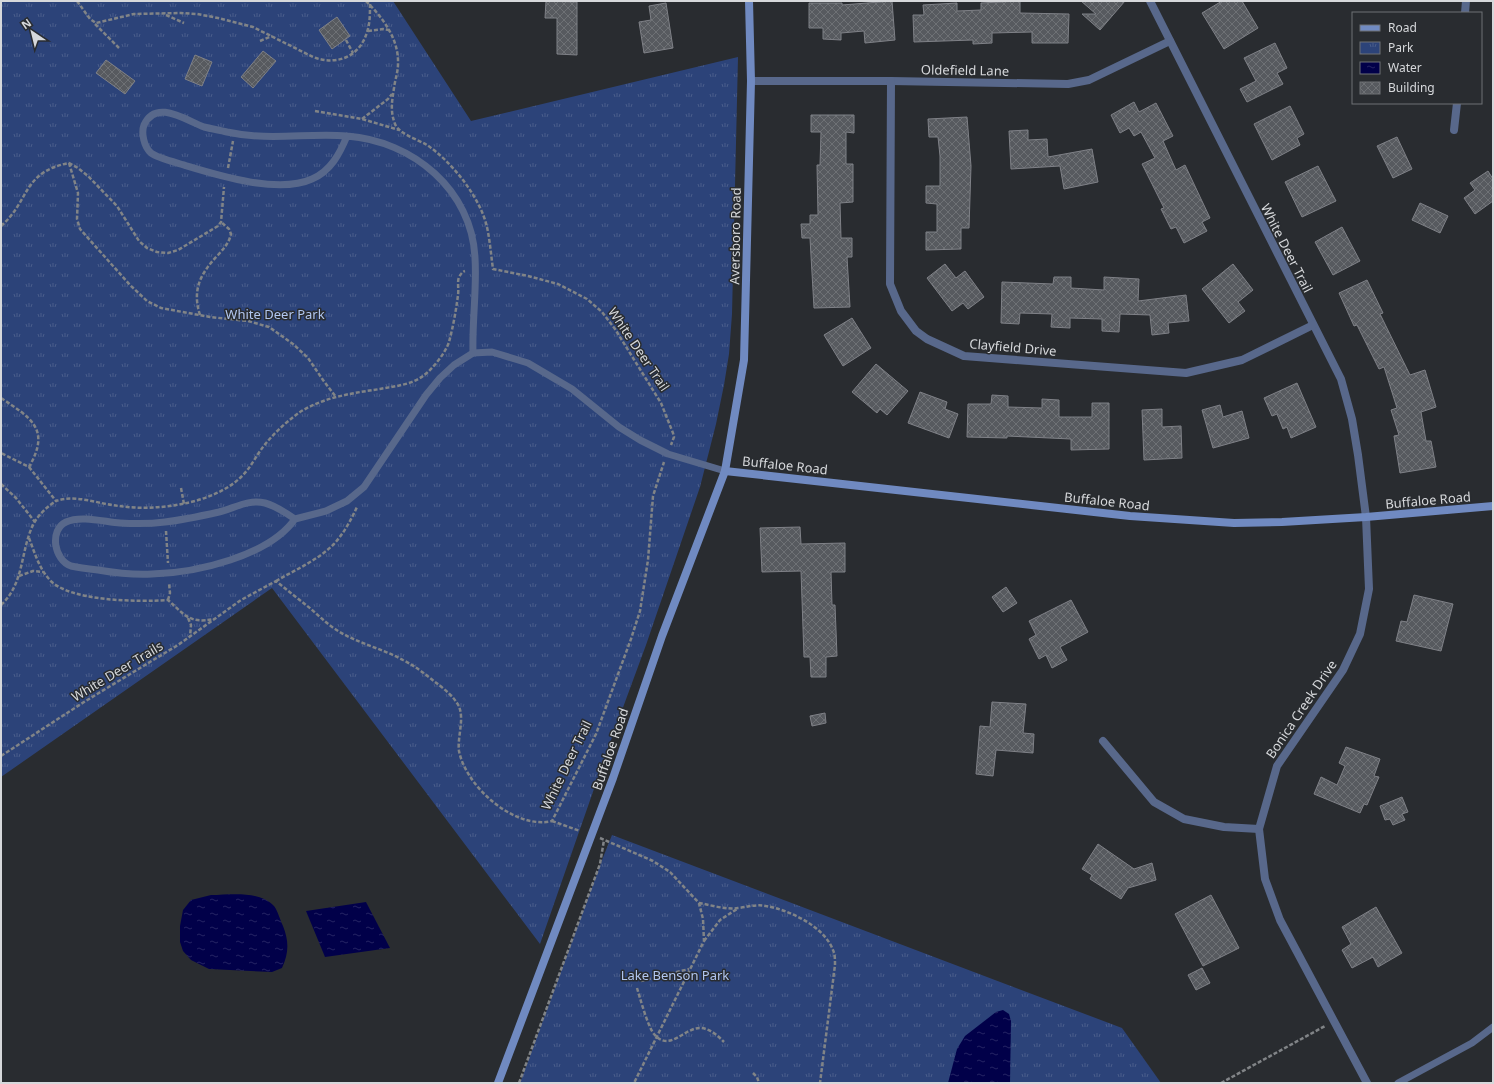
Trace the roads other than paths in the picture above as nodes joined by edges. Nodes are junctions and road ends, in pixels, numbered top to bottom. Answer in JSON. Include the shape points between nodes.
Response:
{"nodes":[{"id":1,"x":749,"y":1,"type":"edge"},
{"id":2,"x":1150,"y":1,"type":"edge"},
{"id":3,"x":1466,"y":1,"type":"edge"},
{"id":4,"x":1465,"y":12,"type":"edge"},
{"id":5,"x":1170,"y":41,"type":"junction"},
{"id":6,"x":750,"y":81,"type":"junction"},
{"id":7,"x":891,"y":81,"type":"junction"},
{"id":8,"x":1457,"y":104,"type":"edge"},
{"id":9,"x":1454,"y":130,"type":"dead end"},
{"id":10,"x":347,"y":136,"type":"junction"},
{"id":11,"x":1313,"y":325,"type":"junction"},
{"id":12,"x":473,"y":353,"type":"junction"},
{"id":13,"x":725,"y":471,"type":"junction"},
{"id":14,"x":1493,"y":506,"type":"edge"},
{"id":15,"x":1366,"y":517,"type":"junction"},
{"id":16,"x":295,"y":519,"type":"junction"},
{"id":17,"x":1103,"y":741,"type":"dead end"},
{"id":18,"x":1259,"y":829,"type":"junction"},
{"id":19,"x":1493,"y":1027,"type":"edge"},
{"id":20,"x":498,"y":1083,"type":"edge"},
{"id":21,"x":1367,"y":1083,"type":"edge"},
{"id":22,"x":1398,"y":1083,"type":"edge"}],
"edges":[{"from":1,"to":6,"type":"street","name":"Aversboro Road"},
{"from":2,"to":5,"type":"street","name":"White Deer Trail"},
{"from":3,"to":4,"type":"street"},
{"from":5,"to":7,"type":"street","name":"Oldefield Lane","via":[[1088,80],[1068,84]]},
{"from":5,"to":11,"type":"street","name":"White Deer Trail"},
{"from":6,"to":7,"type":"street","name":"Oldefield Lane"},
{"from":6,"to":13,"type":"street","name":"Aversboro Road","via":[[744,360]]},
{"from":7,"to":11,"type":"street","name":"Clayfield Drive","via":[[890,284],[900,311],[927,340],[964,356],[1186,373],[1242,360]]},
{"from":8,"to":9,"type":"street"},
{"from":10,"to":10,"type":"lane","via":[[247,136],[205,127],[169,112],[158,113],[149,118],[143,133],[144,144],[151,153],[174,162],[232,179],[277,184],[297,184],[324,172],[339,155]]},
{"from":10,"to":12,"type":"lane","via":[[383,142],[420,161],[437,174],[457,200],[472,236],[475,257]]},
{"from":11,"to":15,"type":"street","name":"White Deer Trail","via":[[1341,379],[1358,455]]},
{"from":12,"to":13,"type":"lane","via":[[492,352],[528,363],[572,389],[619,427],[640,440],[668,454]]},
{"from":12,"to":16,"type":"lane","via":[[454,365],[426,395],[364,488],[347,501],[326,511]]},
{"from":13,"to":15,"type":"street","name":"Buffaloe Road","via":[[1130,516],[1234,524]]},
{"from":13,"to":20,"type":"street","name":"Buffaloe Road"},
{"from":14,"to":15,"type":"street","name":"Buffaloe Road"},
{"from":15,"to":18,"type":"street","name":"Bonica Creek Drive","via":[[1369,589],[1360,634],[1343,670],[1277,766]]},
{"from":16,"to":16,"type":"lane","via":[[265,503],[244,503],[221,512],[145,525],[84,519],[67,521],[56,532],[56,541],[58,553],[70,565],[117,573],[158,574],[187,570],[240,556],[280,536]]},
{"from":17,"to":18,"type":"street","via":[[1154,802],[1184,819],[1224,827]]},
{"from":18,"to":21,"type":"street","name":"Bonica Creek Drive","via":[[1265,879],[1280,920]]},
{"from":19,"to":22,"type":"lane","via":[[1472,1043]]}]}
